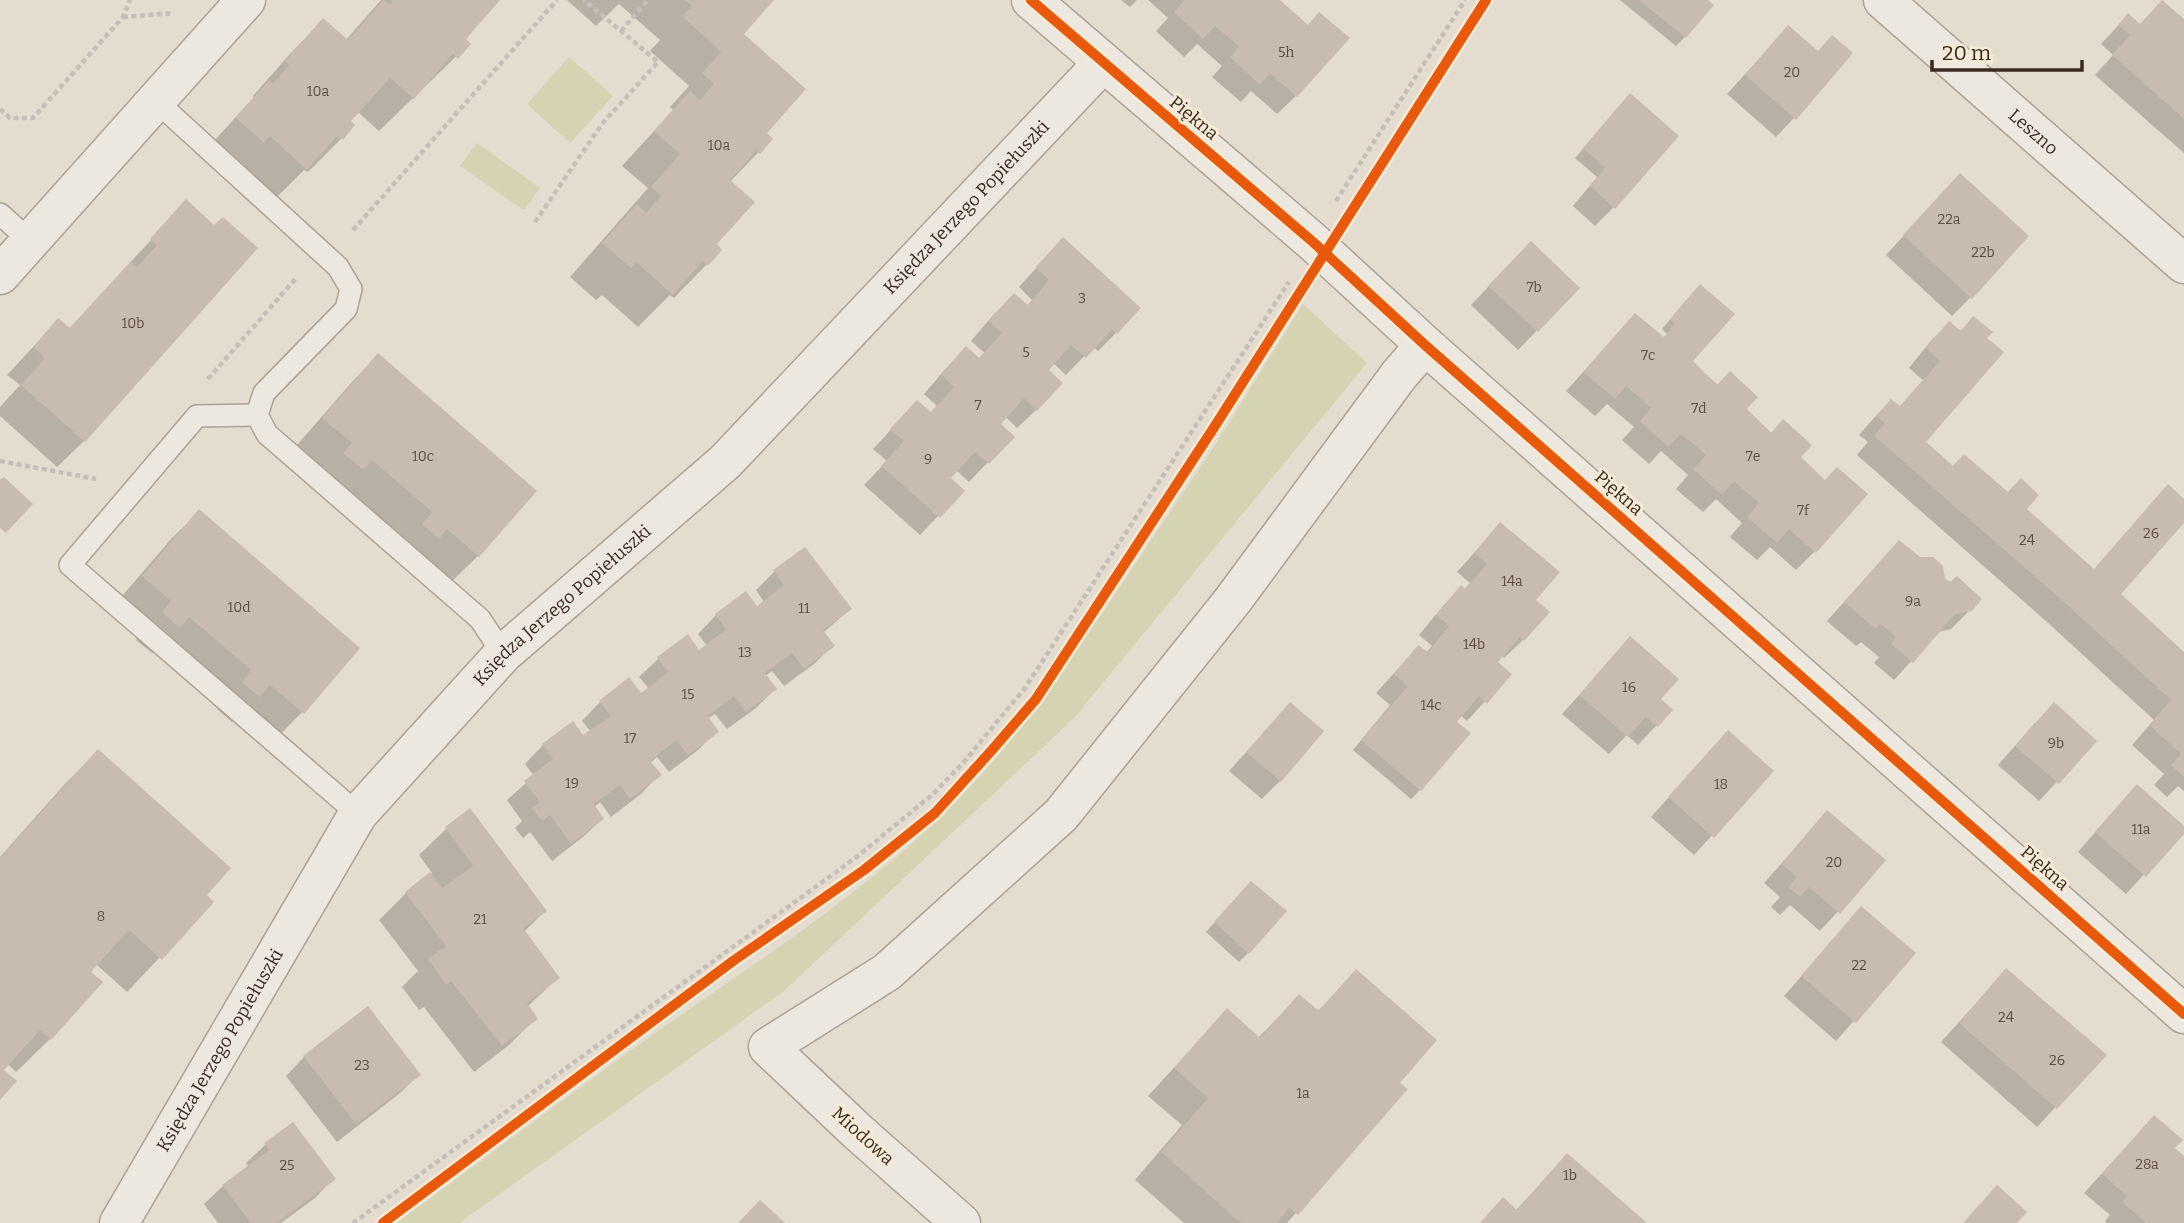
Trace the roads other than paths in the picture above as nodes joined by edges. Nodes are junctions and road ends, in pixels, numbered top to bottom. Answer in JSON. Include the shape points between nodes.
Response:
{"nodes":[{"id":1,"x":246,"y":0,"type":"edge"},
{"id":2,"x":1031,"y":0,"type":"edge"},
{"id":3,"x":1883,"y":0,"type":"edge"},
{"id":4,"x":1103,"y":63,"type":"junction"},
{"id":5,"x":155,"y":100,"type":"junction"},
{"id":6,"x":0,"y":214,"type":"edge"},
{"id":7,"x":29,"y":240,"type":"junction"},
{"id":8,"x":2184,"y":264,"type":"edge"},
{"id":9,"x":0,"y":275,"type":"edge"},
{"id":10,"x":1425,"y":345,"type":"junction"},
{"id":11,"x":257,"y":415,"type":"junction"},
{"id":12,"x":503,"y":654,"type":"junction"},
{"id":13,"x":358,"y":814,"type":"junction"},
{"id":14,"x":2184,"y":1013,"type":"edge"},
{"id":15,"x":119,"y":1223,"type":"edge"},
{"id":16,"x":961,"y":1223,"type":"edge"}],
"edges":[{"from":1,"to":5,"type":"street"},
{"from":2,"to":4,"type":"street","name":"Piękna"},
{"from":3,"to":8,"type":"street","name":"Leszno"},
{"from":4,"to":10,"type":"street","name":"Piękna"},
{"from":4,"to":12,"type":"street","name":"Księdza Jerzego Popiełuszki","via":[[724,462]]},
{"from":5,"to":7,"type":"street"},
{"from":5,"to":11,"type":"lane","via":[[338,267],[351,289],[346,309],[264,393]]},
{"from":6,"to":7,"type":"lane"},
{"from":7,"to":9,"type":"street"},
{"from":10,"to":14,"type":"street","name":"Piękna"},
{"from":10,"to":16,"type":"street","name":"Miodowa","via":[[1233,600],[1061,815],[887,972],[768,1047]]},
{"from":11,"to":12,"type":"lane","via":[[267,434],[480,619]]},
{"from":11,"to":13,"type":"lane","via":[[197,416],[70,565]]},
{"from":12,"to":13,"type":"street","name":"Księdza Jerzego Popiełuszki"},
{"from":13,"to":15,"type":"street","name":"Księdza Jerzego Popiełuszki"}]}
